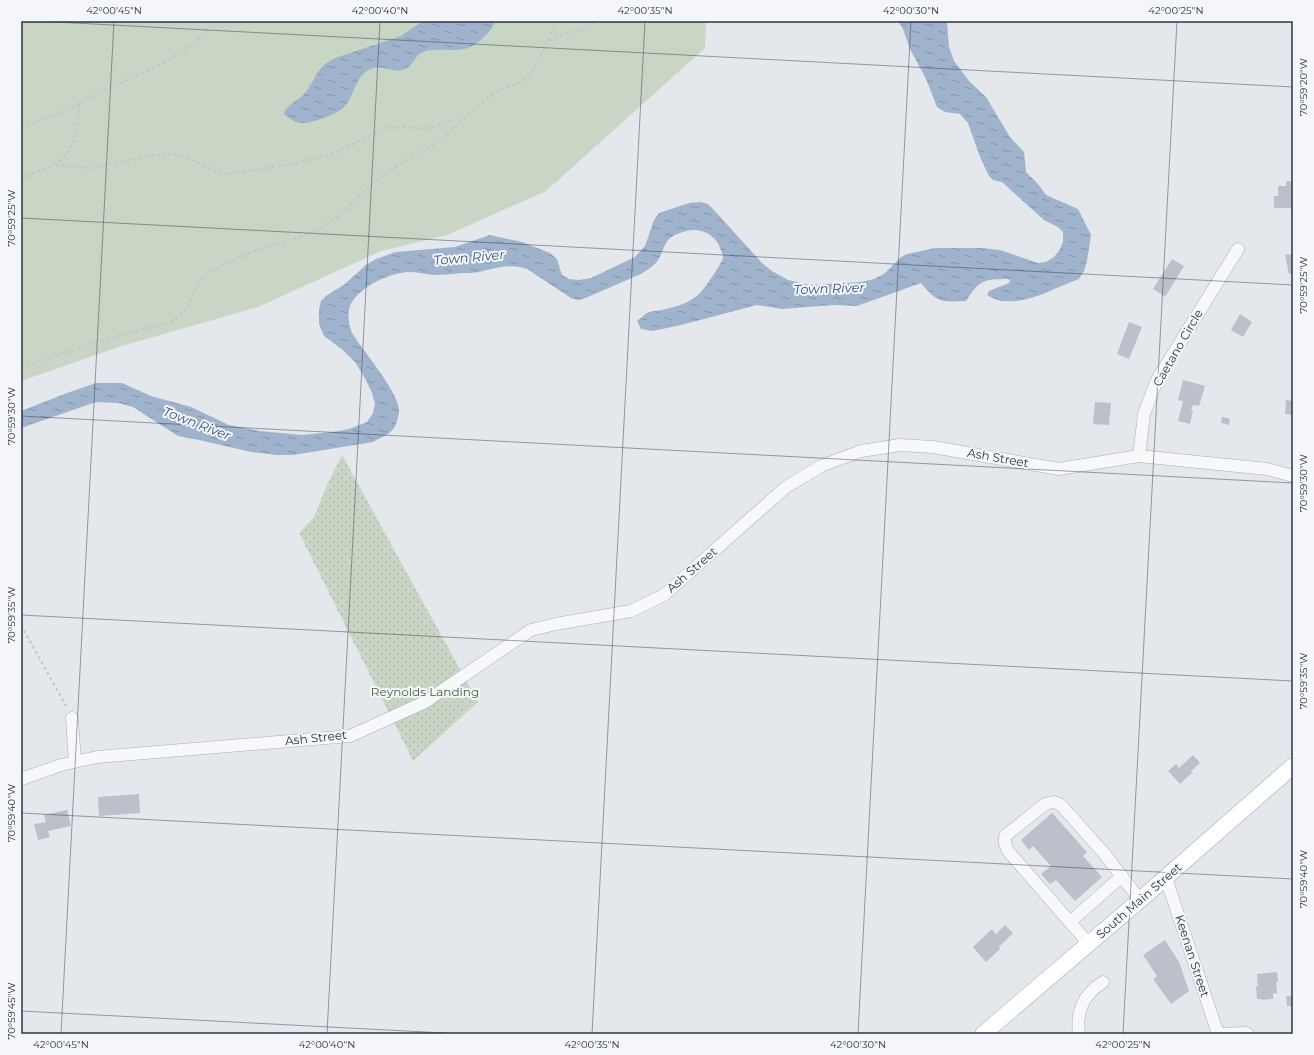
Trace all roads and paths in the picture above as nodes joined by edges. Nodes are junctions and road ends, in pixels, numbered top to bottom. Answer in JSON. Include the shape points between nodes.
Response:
{"nodes":[{"id":1,"x":215,"y":21,"type":"edge"},
{"id":2,"x":556,"y":21,"type":"edge"},
{"id":3,"x":596,"y":21,"type":"edge"},
{"id":4,"x":548,"y":42,"type":"junction"},
{"id":5,"x":80,"y":104,"type":"junction"},
{"id":6,"x":461,"y":122,"type":"junction"},
{"id":7,"x":21,"y":128,"type":"edge"},
{"id":8,"x":56,"y":164,"type":"junction"},
{"id":9,"x":21,"y":179,"type":"edge"},
{"id":10,"x":1238,"y":249,"type":"dead end"},
{"id":11,"x":21,"y":368,"type":"edge"},
{"id":12,"x":1140,"y":456,"type":"junction"},
{"id":13,"x":1293,"y":476,"type":"edge"},
{"id":14,"x":21,"y":625,"type":"edge"},
{"id":15,"x":72,"y":718,"type":"joint"},
{"id":16,"x":75,"y":762,"type":"junction"},
{"id":17,"x":1293,"y":766,"type":"edge"},
{"id":18,"x":21,"y":779,"type":"edge"},
{"id":19,"x":1122,"y":876,"type":"junction"},
{"id":20,"x":1166,"y":878,"type":"junction"},
{"id":21,"x":1140,"y":900,"type":"junction"},
{"id":22,"x":1070,"y":922,"type":"junction"},
{"id":23,"x":1089,"y":944,"type":"junction"},
{"id":24,"x":1103,"y":982,"type":"dead end"},
{"id":25,"x":983,"y":1034,"type":"edge"},
{"id":26,"x":1079,"y":1034,"type":"edge"},
{"id":27,"x":1218,"y":1034,"type":"edge"},
{"id":28,"x":1222,"y":1034,"type":"edge"},
{"id":29,"x":1248,"y":1034,"type":"edge"}],
"edges":[{"from":1,"to":5,"type":"path","via":[[200,38],[176,56]]},
{"from":2,"to":4,"type":"path"},
{"from":3,"to":4,"type":"path","via":[[590,27],[561,35]]},
{"from":4,"to":6,"type":"path","via":[[527,76],[517,84],[494,93]]},
{"from":5,"to":7,"type":"path"},
{"from":5,"to":8,"type":"path","via":[[74,142],[63,159]]},
{"from":6,"to":8,"type":"path","via":[[454,119],[425,129],[386,128],[332,154],[223,174],[187,158],[169,154],[92,168]]},
{"from":6,"to":11,"type":"path","via":[[436,143],[380,178],[348,209],[320,229],[225,264],[204,276],[179,318],[102,340]]},
{"from":8,"to":9,"type":"path"},
{"from":10,"to":12,"type":"street","name":"Caetano Circle","via":[[1157,380],[1144,414]]},
{"from":12,"to":13,"type":"street","name":"Ash Street","via":[[1267,469]]},
{"from":12,"to":16,"type":"street","name":"Ash Street","via":[[1059,469],[933,447],[900,445],[861,451],[821,466],[786,487],[664,595],[631,611],[531,630],[425,702],[350,736],[97,757]]},
{"from":14,"to":15,"type":"path"},
{"from":15,"to":16,"type":"street"},
{"from":16,"to":18,"type":"street","name":"Ash Street"},
{"from":17,"to":20,"type":"main road","name":"South Main Street"},
{"from":19,"to":21,"type":"street"},
{"from":19,"to":22,"type":"street"},
{"from":19,"to":22,"type":"street","via":[[1061,805],[1054,802],[1045,804],[1005,836],[1008,851]]},
{"from":20,"to":21,"type":"main road","name":"South Main Street"},
{"from":20,"to":27,"type":"street","name":"Keenan Street"},
{"from":21,"to":23,"type":"main road","name":"South Main Street"},
{"from":22,"to":23,"type":"street"},
{"from":23,"to":25,"type":"main road","name":"South Main Street"},
{"from":24,"to":26,"type":"street","via":[[1093,988],[1081,1006]]},
{"from":28,"to":29,"type":"street"}]}
